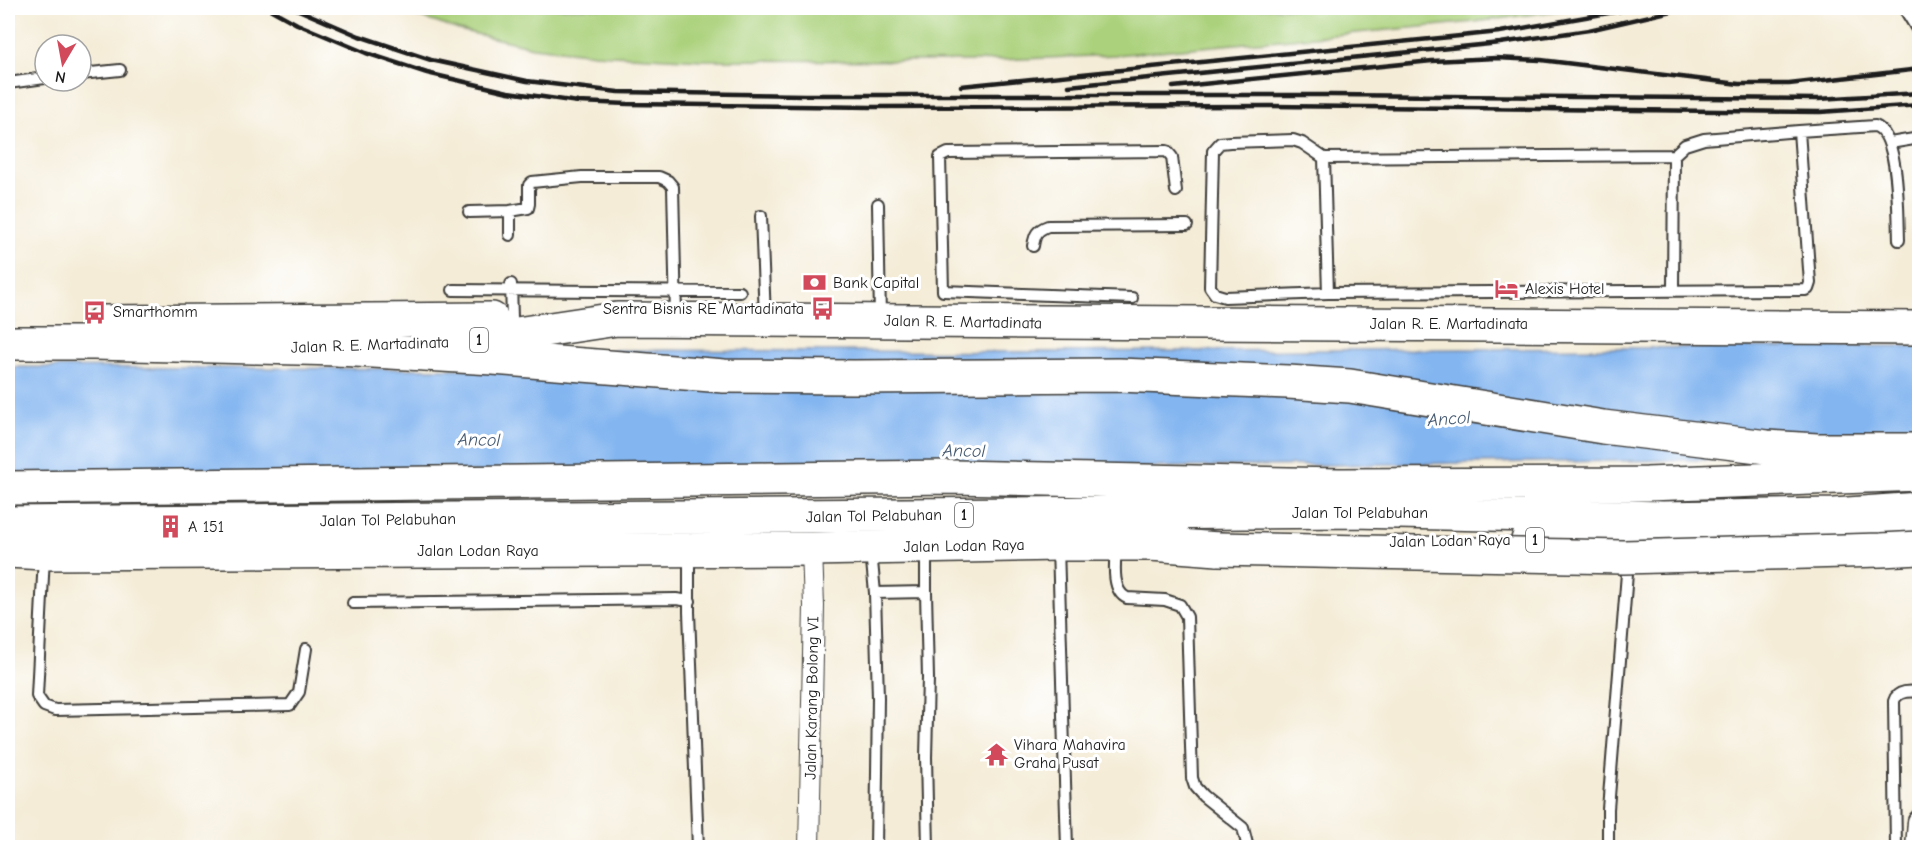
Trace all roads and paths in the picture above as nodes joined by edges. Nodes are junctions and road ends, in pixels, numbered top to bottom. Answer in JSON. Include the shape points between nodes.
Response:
{"nodes":[{"id":1,"x":1904,"y":8,"type":"edge"},
{"id":2,"x":1920,"y":34,"type":"edge"},
{"id":3,"x":120,"y":70,"type":"dead end"},
{"id":4,"x":93,"y":73,"type":"edge"},
{"id":5,"x":33,"y":79,"type":"edge"},
{"id":6,"x":8,"y":82,"type":"edge"},
{"id":7,"x":1799,"y":131,"type":"junction"},
{"id":8,"x":1920,"y":138,"type":"edge"},
{"id":9,"x":1890,"y":143,"type":"junction"},
{"id":10,"x":1674,"y":155,"type":"junction"},
{"id":11,"x":1324,"y":158,"type":"junction"},
{"id":12,"x":1176,"y":191,"type":"dead end"},
{"id":13,"x":878,"y":204,"type":"dead end"},
{"id":14,"x":510,"y":211,"type":"junction"},
{"id":15,"x":469,"y":212,"type":"dead end"},
{"id":16,"x":761,"y":216,"type":"dead end"},
{"id":17,"x":1187,"y":225,"type":"dead end"},
{"id":18,"x":510,"y":235,"type":"dead end"},
{"id":19,"x":1899,"y":240,"type":"dead end"},
{"id":20,"x":1033,"y":246,"type":"dead end"},
{"id":21,"x":453,"y":290,"type":"dead end"},
{"id":22,"x":1672,"y":290,"type":"junction"},
{"id":23,"x":740,"y":292,"type":"dead end"},
{"id":24,"x":1328,"y":293,"type":"junction"},
{"id":25,"x":512,"y":297,"type":"junction"},
{"id":26,"x":1132,"y":298,"type":"dead end"},
{"id":27,"x":676,"y":306,"type":"junction"},
{"id":28,"x":1079,"y":309,"type":"junction"},
{"id":29,"x":1469,"y":309,"type":"junction"},
{"id":30,"x":617,"y":319,"type":"junction"},
{"id":31,"x":765,"y":321,"type":"junction"},
{"id":32,"x":880,"y":321,"type":"junction"},
{"id":33,"x":8,"y":322,"type":"edge"},
{"id":34,"x":1920,"y":328,"type":"edge"},
{"id":35,"x":8,"y":343,"type":"edge"},
{"id":36,"x":339,"y":349,"type":"junction"},
{"id":37,"x":1920,"y":450,"type":"edge"},
{"id":38,"x":1920,"y":474,"type":"edge"},
{"id":39,"x":8,"y":488,"type":"edge"},
{"id":40,"x":1920,"y":509,"type":"edge"},
{"id":41,"x":8,"y":523,"type":"edge"},
{"id":42,"x":1920,"y":531,"type":"edge"},
{"id":43,"x":1631,"y":539,"type":"junction"},
{"id":44,"x":1116,"y":543,"type":"junction"},
{"id":45,"x":1058,"y":544,"type":"junction"},
{"id":46,"x":1151,"y":544,"type":"junction"},
{"id":47,"x":926,"y":546,"type":"junction"},
{"id":48,"x":870,"y":547,"type":"junction"},
{"id":49,"x":1920,"y":548,"type":"edge"},
{"id":50,"x":812,"y":549,"type":"junction"},
{"id":51,"x":689,"y":550,"type":"junction"},
{"id":52,"x":8,"y":551,"type":"edge"},
{"id":53,"x":44,"y":553,"type":"junction"},
{"id":54,"x":926,"y":592,"type":"junction"},
{"id":55,"x":875,"y":593,"type":"junction"},
{"id":56,"x":690,"y":601,"type":"junction"},
{"id":57,"x":353,"y":603,"type":"dead end"},
{"id":58,"x":306,"y":649,"type":"dead end"},
{"id":59,"x":1920,"y":692,"type":"edge"},
{"id":60,"x":1920,"y":822,"type":"edge"},
{"id":61,"x":698,"y":848,"type":"edge"},
{"id":62,"x":809,"y":848,"type":"edge"},
{"id":63,"x":876,"y":848,"type":"edge"},
{"id":64,"x":928,"y":848,"type":"edge"},
{"id":65,"x":1067,"y":848,"type":"edge"},
{"id":66,"x":1248,"y":848,"type":"edge"},
{"id":67,"x":1608,"y":848,"type":"edge"},
{"id":68,"x":1896,"y":848,"type":"edge"},
{"id":69,"x":1918,"y":848,"type":"edge"}],
"edges":[{"from":1,"to":2,"type":"lane"},
{"from":3,"to":4,"type":"lane"},
{"from":5,"to":6,"type":"lane"},
{"from":7,"to":9,"type":"lane","via":[[1875,126],[1883,130]]},
{"from":7,"to":10,"type":"lane","via":[[1704,139],[1685,145]]},
{"from":7,"to":22,"type":"lane","via":[[1808,289]]},
{"from":8,"to":9,"type":"lane"},
{"from":9,"to":19,"type":"lane","via":[[1895,164]]},
{"from":10,"to":11,"type":"lane"},
{"from":10,"to":22,"type":"lane"},
{"from":11,"to":24,"type":"lane"},
{"from":11,"to":24,"type":"lane","via":[[1293,140],[1220,143],[1213,151],[1210,286],[1215,294],[1225,297]]},
{"from":12,"to":28,"type":"lane","via":[[1172,157],[1167,151],[948,153],[940,157],[943,291],[1035,291]]},
{"from":13,"to":32,"type":"lane"},
{"from":14,"to":15,"type":"lane"},
{"from":14,"to":18,"type":"lane"},
{"from":14,"to":27,"type":"lane","via":[[528,208],[532,182],[582,177],[658,177],[668,181],[674,187]]},
{"from":16,"to":31,"type":"lane"},
{"from":17,"to":20,"type":"lane","via":[[1048,226],[1038,230]]},
{"from":21,"to":25,"type":"lane"},
{"from":22,"to":29,"type":"lane"},
{"from":23,"to":27,"type":"lane"},
{"from":24,"to":29,"type":"lane"},
{"from":25,"to":27,"type":"lane"},
{"from":25,"to":30,"type":"highway"},
{"from":25,"to":33,"type":"highway"},
{"from":26,"to":28,"type":"lane"},
{"from":27,"to":30,"type":"highway","name":"Jalan R. E. Martadinata","number":"1"},
{"from":27,"to":31,"type":"highway","name":"Jalan R. E. Martadinata","number":"1"},
{"from":28,"to":29,"type":"highway","name":"Jalan R. E. Martadinata","number":"1"},
{"from":28,"to":32,"type":"highway","name":"Jalan R. E. Martadinata","number":"1"},
{"from":29,"to":34,"type":"highway","name":"Jalan R. E. Martadinata","number":"1"},
{"from":30,"to":36,"type":"highway","name":"Jalan R. E. Martadinata","number":"1","via":[[477,340]]},
{"from":31,"to":32,"type":"highway","name":"Jalan R. E. Martadinata","number":"1"},
{"from":35,"to":36,"type":"highway","name":"Jalan R. E. Martadinata","number":"1"},
{"from":36,"to":37,"type":"highway","via":[[724,376],[1119,375],[1299,382],[1350,386],[1603,427],[1767,447]]},
{"from":38,"to":39,"type":"highway","name":"Jalan Tol Pelabuhan","via":[[1635,484],[1339,485],[953,477]]},
{"from":40,"to":41,"type":"highway","name":"Jalan Tol Pelabuhan","number":"1","via":[[1663,518],[1353,511]]},
{"from":42,"to":43,"type":"highway","name":"Jalan Lodan Raya","number":"1"},
{"from":43,"to":46,"type":"highway","name":"Jalan Lodan Raya","number":"1"},
{"from":43,"to":67,"type":"lane"},
{"from":44,"to":45,"type":"highway","name":"Jalan Lodan Raya","number":"1"},
{"from":44,"to":46,"type":"highway","name":"Jalan Lodan Raya","number":"1"},
{"from":44,"to":66,"type":"lane","via":[[1115,570],[1121,596],[1165,600],[1180,605],[1187,617],[1192,778],[1203,796],[1243,828]]},
{"from":45,"to":47,"type":"highway","name":"Jalan Lodan Raya","number":"1"},
{"from":45,"to":65,"type":"lane"},
{"from":46,"to":49,"type":"highway","bridge":true,"via":[[1218,549],[1624,557]]},
{"from":47,"to":48,"type":"highway","name":"Jalan Lodan Raya","number":"1"},
{"from":47,"to":54,"type":"lane"},
{"from":48,"to":50,"type":"highway","name":"Jalan Lodan Raya","number":"1"},
{"from":48,"to":55,"type":"lane"},
{"from":50,"to":51,"type":"highway","name":"Jalan Lodan Raya","number":"1"},
{"from":50,"to":62,"type":"street","name":"Jalan Karang Bolong VI"},
{"from":51,"to":53,"type":"highway","name":"Jalan Lodan Raya","number":"1"},
{"from":51,"to":56,"type":"lane"},
{"from":52,"to":53,"type":"highway","name":"Jalan Lodan Raya","number":"1"},
{"from":53,"to":58,"type":"lane","via":[[37,696],[44,706],[55,710],[290,705],[299,692]]},
{"from":54,"to":55,"type":"lane"},
{"from":54,"to":64,"type":"lane"},
{"from":55,"to":63,"type":"lane"},
{"from":56,"to":57,"type":"lane"},
{"from":56,"to":61,"type":"lane"},
{"from":59,"to":68,"type":"lane","via":[[1900,693],[1894,700]]},
{"from":60,"to":69,"type":"street"}]}
